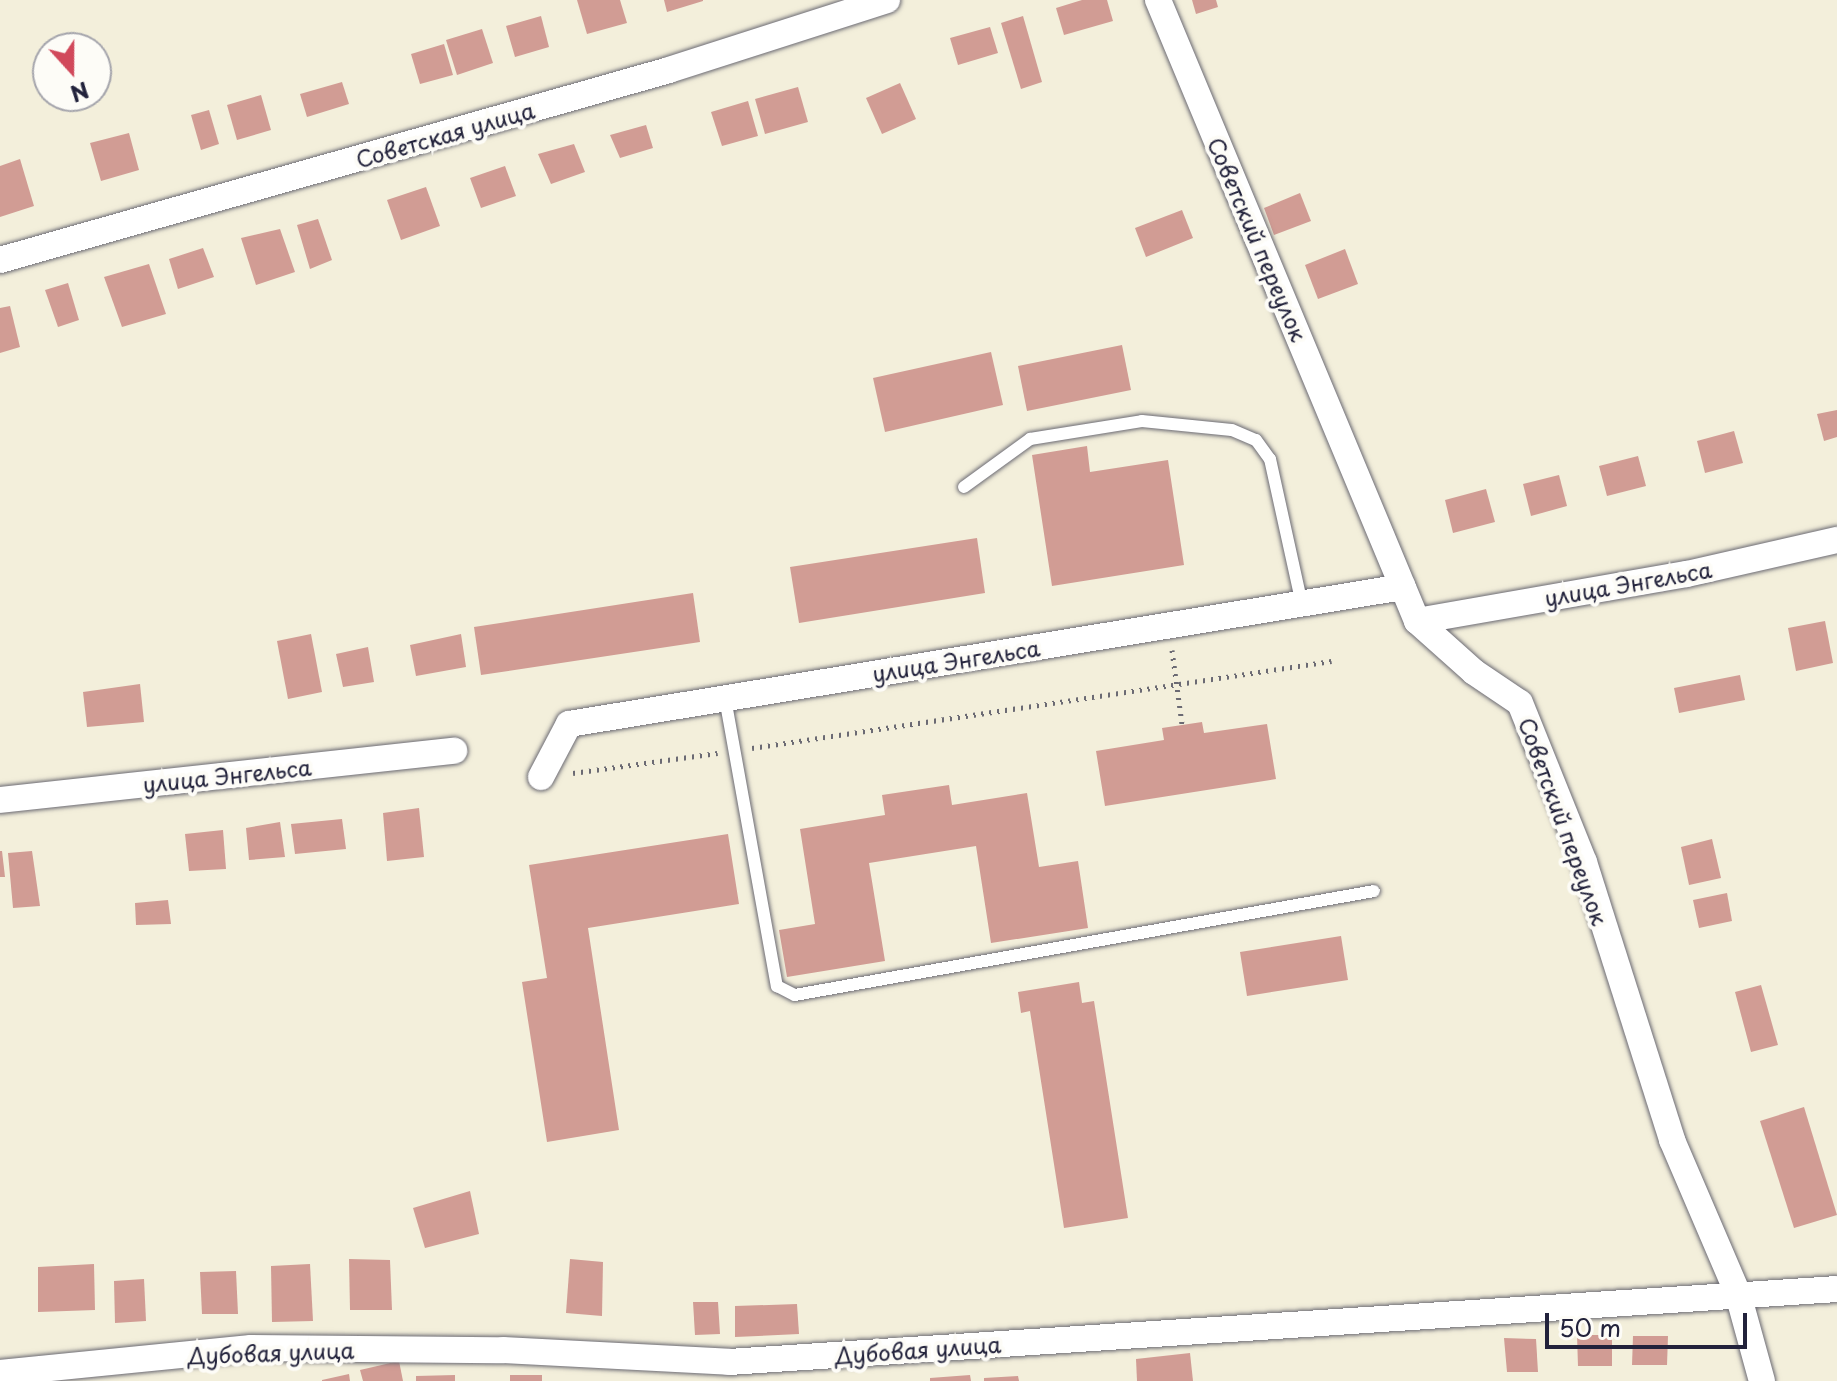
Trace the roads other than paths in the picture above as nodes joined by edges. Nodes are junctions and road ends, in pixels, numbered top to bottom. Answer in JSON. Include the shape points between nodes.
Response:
{"nodes":[{"id":1,"x":887,"y":0,"type":"edge"},
{"id":2,"x":1158,"y":0,"type":"edge"},
{"id":3,"x":0,"y":260,"type":"edge"},
{"id":4,"x":964,"y":487,"type":"dead end"},
{"id":5,"x":1837,"y":540,"type":"edge"},
{"id":6,"x":1403,"y":587,"type":"junction"},
{"id":7,"x":1302,"y":604,"type":"junction"},
{"id":8,"x":1417,"y":621,"type":"junction"},
{"id":9,"x":725,"y":698,"type":"junction"},
{"id":10,"x":454,"y":751,"type":"dead end"},
{"id":11,"x":541,"y":777,"type":"road end"},
{"id":12,"x":0,"y":800,"type":"edge"},
{"id":13,"x":1374,"y":891,"type":"dead end"},
{"id":14,"x":1837,"y":1289,"type":"edge"},
{"id":15,"x":1738,"y":1294,"type":"junction"},
{"id":16,"x":0,"y":1373,"type":"edge"},
{"id":17,"x":1762,"y":1381,"type":"edge"}],
"edges":[{"from":1,"to":3,"type":"street","name":"Советская улица","via":[[669,70]]},
{"from":2,"to":6,"type":"street","name":"Советский переулок"},
{"from":4,"to":7,"type":"lane","via":[[1030,439],[1142,421],[1232,430],[1256,440],[1270,459]]},
{"from":5,"to":8,"type":"street","name":"улица Энгельса","via":[[1687,574]]},
{"from":6,"to":7,"type":"street","name":"улица Энгельса"},
{"from":6,"to":8,"type":"street","name":"Советский переулок"},
{"from":7,"to":9,"type":"street","name":"улица Энгельса"},
{"from":8,"to":15,"type":"street","name":"Советский переулок","via":[[1474,672],[1520,703],[1584,862],[1672,1140]]},
{"from":9,"to":11,"type":"street","name":"улица Энгельса","via":[[569,724]]},
{"from":9,"to":13,"type":"lane","via":[[777,986],[795,995]]},
{"from":10,"to":12,"type":"street","name":"улица Энгельса"},
{"from":14,"to":15,"type":"street","name":"Дубовая улица"},
{"from":15,"to":16,"type":"street","name":"Дубовая улица","via":[[729,1362],[503,1350],[251,1348]]},
{"from":15,"to":17,"type":"street","name":"Советский переулок"}]}
